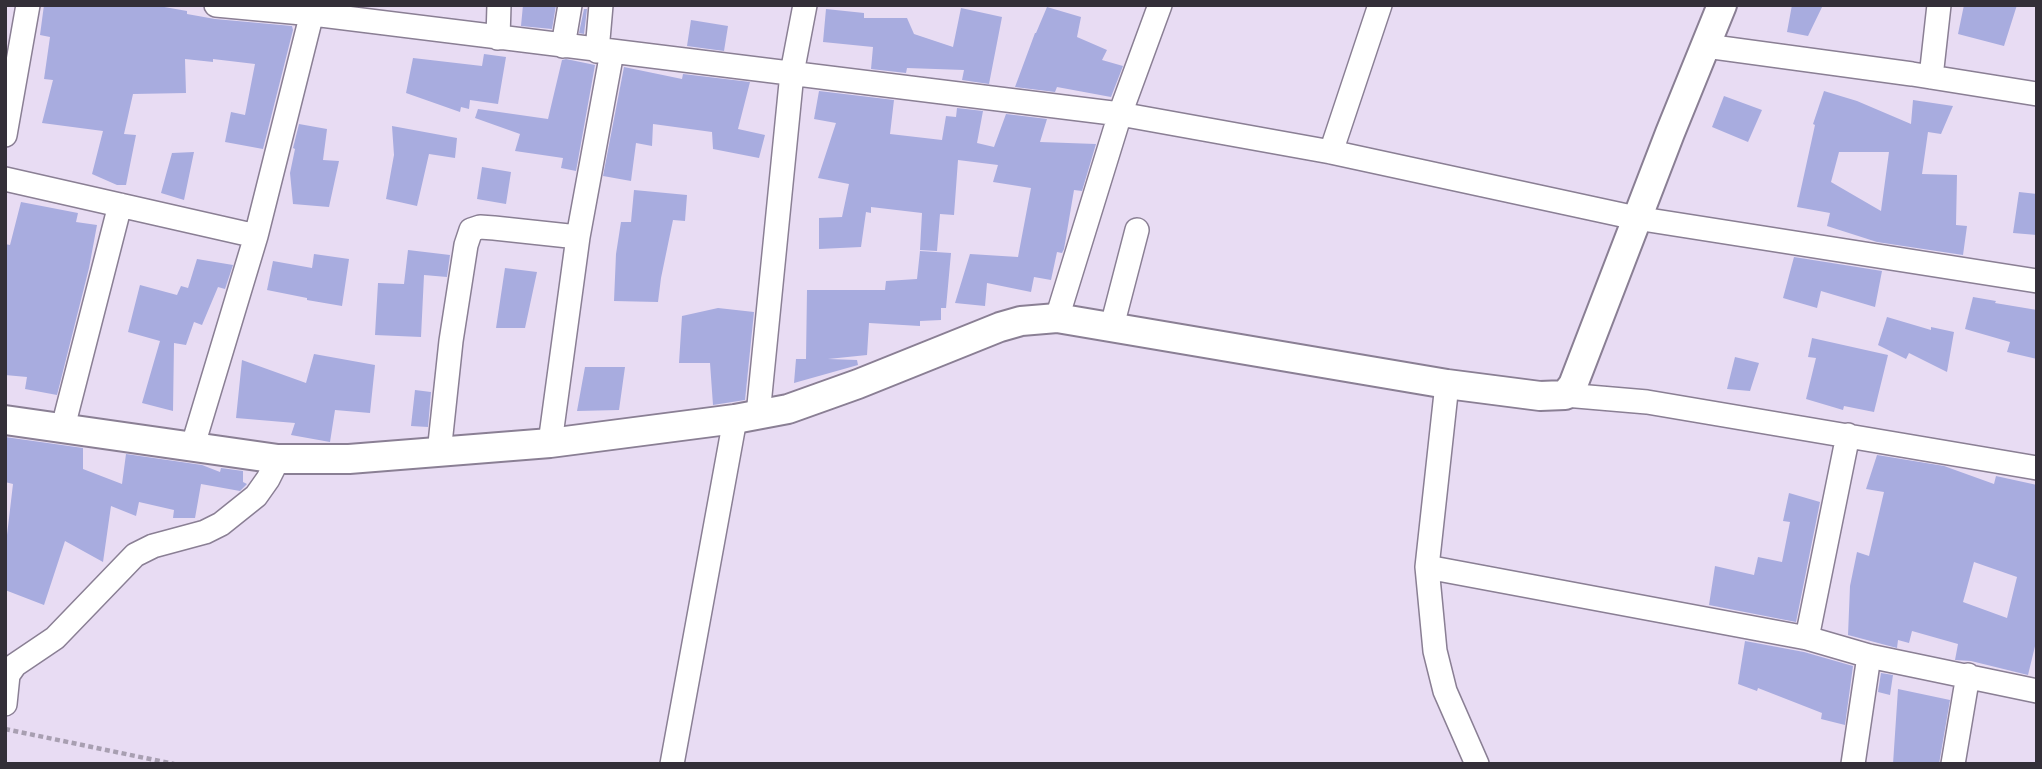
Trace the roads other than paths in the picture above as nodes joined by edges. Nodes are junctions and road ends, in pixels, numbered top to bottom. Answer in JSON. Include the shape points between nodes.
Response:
{"nodes":[{"id":1,"x":28,"y":5,"type":"edge"},
{"id":2,"x":216,"y":5,"type":"edge"},
{"id":3,"x":499,"y":5,"type":"edge"},
{"id":4,"x":570,"y":5,"type":"edge"},
{"id":5,"x":601,"y":5,"type":"edge"},
{"id":6,"x":805,"y":5,"type":"edge"},
{"id":7,"x":1160,"y":5,"type":"edge"},
{"id":8,"x":1380,"y":5,"type":"edge"},
{"id":9,"x":1722,"y":5,"type":"edge"},
{"id":10,"x":1939,"y":5,"type":"edge"},
{"id":11,"x":314,"y":10,"type":"edge"},
{"id":12,"x":498,"y":38,"type":"junction"},
{"id":13,"x":1706,"y":46,"type":"junction"},
{"id":14,"x":563,"y":47,"type":"junction"},
{"id":15,"x":604,"y":51,"type":"junction"},
{"id":16,"x":792,"y":73,"type":"junction"},
{"id":17,"x":1931,"y":78,"type":"junction"},
{"id":18,"x":2037,"y":94,"type":"edge"},
{"id":19,"x":1120,"y":114,"type":"junction"},
{"id":20,"x":5,"y":135,"type":"edge"},
{"id":21,"x":1331,"y":152,"type":"junction"},
{"id":22,"x":5,"y":179,"type":"edge"},
{"id":23,"x":120,"y":205,"type":"junction"},
{"id":24,"x":1636,"y":218,"type":"junction"},
{"id":25,"x":1137,"y":230,"type":"dead end"},
{"id":26,"x":256,"y":236,"type":"junction"},
{"id":27,"x":579,"y":237,"type":"junction"},
{"id":28,"x":2037,"y":281,"type":"edge"},
{"id":29,"x":1057,"y":318,"type":"junction"},
{"id":30,"x":1112,"y":327,"type":"junction"},
{"id":31,"x":1447,"y":384,"type":"junction"},
{"id":32,"x":1565,"y":395,"type":"junction"},
{"id":33,"x":746,"y":417,"type":"junction"},
{"id":34,"x":5,"y":420,"type":"edge"},
{"id":35,"x":63,"y":427,"type":"junction"},
{"id":36,"x":1848,"y":435,"type":"junction"},
{"id":37,"x":550,"y":443,"type":"junction"},
{"id":38,"x":193,"y":445,"type":"junction"},
{"id":39,"x":439,"y":453,"type":"junction"},
{"id":40,"x":278,"y":459,"type":"junction"},
{"id":41,"x":2037,"y":468,"type":"edge"},
{"id":42,"x":1427,"y":568,"type":"junction"},
{"id":43,"x":1807,"y":638,"type":"junction"},
{"id":44,"x":1869,"y":656,"type":"junction"},
{"id":45,"x":1968,"y":676,"type":"junction"},
{"id":46,"x":2037,"y":691,"type":"edge"},
{"id":47,"x":5,"y":704,"type":"edge"},
{"id":48,"x":672,"y":764,"type":"edge"},
{"id":49,"x":1477,"y":764,"type":"edge"},
{"id":50,"x":1853,"y":764,"type":"edge"},
{"id":51,"x":1954,"y":764,"type":"edge"}],
"edges":[{"from":1,"to":20,"type":"street"},
{"from":2,"to":11,"type":"street"},
{"from":3,"to":12,"type":"street"},
{"from":4,"to":14,"type":"street"},
{"from":5,"to":15,"type":"street"},
{"from":6,"to":16,"type":"street"},
{"from":7,"to":19,"type":"street"},
{"from":8,"to":21,"type":"street"},
{"from":9,"to":13,"type":"street"},
{"from":10,"to":17,"type":"street"},
{"from":11,"to":12,"type":"street"},
{"from":11,"to":26,"type":"street"},
{"from":12,"to":14,"type":"street"},
{"from":13,"to":17,"type":"street"},
{"from":13,"to":24,"type":"street"},
{"from":14,"to":15,"type":"street"},
{"from":15,"to":16,"type":"street"},
{"from":15,"to":27,"type":"street"},
{"from":16,"to":19,"type":"street"},
{"from":16,"to":33,"type":"street"},
{"from":17,"to":18,"type":"street"},
{"from":19,"to":21,"type":"street"},
{"from":19,"to":29,"type":"street"},
{"from":21,"to":24,"type":"street"},
{"from":22,"to":23,"type":"street"},
{"from":23,"to":26,"type":"street"},
{"from":23,"to":35,"type":"street"},
{"from":24,"to":28,"type":"street"},
{"from":24,"to":32,"type":"street","via":[[1573,385]]},
{"from":25,"to":30,"type":"street"},
{"from":26,"to":38,"type":"street"},
{"from":27,"to":37,"type":"street"},
{"from":27,"to":39,"type":"street","via":[[480,227],[471,230],[451,341]]},
{"from":29,"to":30,"type":"street"},
{"from":29,"to":33,"type":"street","via":[[1000,327],[822,397]]},
{"from":30,"to":31,"type":"street"},
{"from":31,"to":32,"type":"street"},
{"from":31,"to":42,"type":"street"},
{"from":32,"to":36,"type":"street","via":[[1647,402]]},
{"from":33,"to":37,"type":"street"},
{"from":33,"to":48,"type":"street"},
{"from":34,"to":35,"type":"street"},
{"from":35,"to":38,"type":"street"},
{"from":36,"to":41,"type":"street"},
{"from":36,"to":43,"type":"street"},
{"from":37,"to":39,"type":"street"},
{"from":38,"to":40,"type":"street"},
{"from":39,"to":40,"type":"street"},
{"from":40,"to":47,"type":"street","via":[[256,496],[221,524],[135,555],[55,638],[15,665],[8,675]]},
{"from":42,"to":43,"type":"street"},
{"from":42,"to":49,"type":"street","via":[[1435,650],[1445,691]]},
{"from":43,"to":44,"type":"street"},
{"from":44,"to":45,"type":"street"},
{"from":44,"to":50,"type":"street"},
{"from":45,"to":46,"type":"street"},
{"from":45,"to":51,"type":"street"}]}
